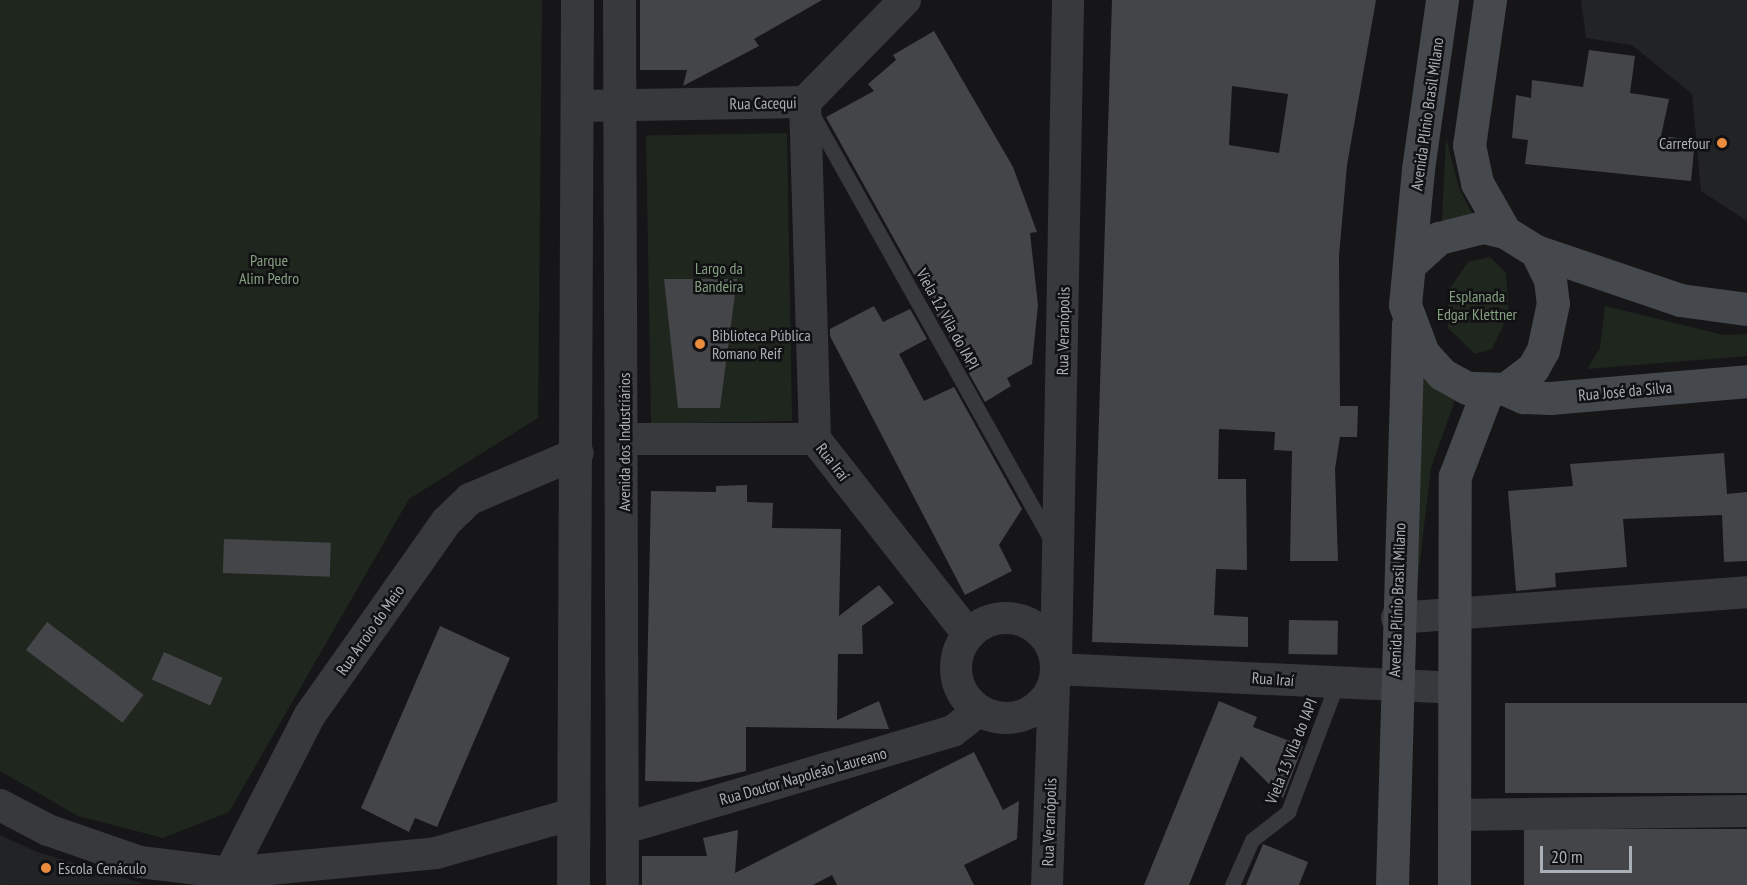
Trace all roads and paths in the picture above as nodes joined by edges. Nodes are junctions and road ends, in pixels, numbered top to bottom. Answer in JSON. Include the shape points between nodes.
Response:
{"nodes":[{"id":1,"x":578,"y":0,"type":"edge"},
{"id":2,"x":619,"y":0,"type":"edge"},
{"id":3,"x":905,"y":0,"type":"edge"},
{"id":4,"x":1068,"y":0,"type":"edge"},
{"id":5,"x":1442,"y":0,"type":"edge"},
{"id":6,"x":1490,"y":0,"type":"edge"},
{"id":7,"x":805,"y":102,"type":"junction"},
{"id":8,"x":578,"y":106,"type":"junction"},
{"id":9,"x":622,"y":106,"type":"junction"},
{"id":10,"x":1506,"y":231,"type":"junction"},
{"id":11,"x":1536,"y":251,"type":"junction"},
{"id":12,"x":1410,"y":264,"type":"junction"},
{"id":13,"x":1747,"y":309,"type":"edge"},
{"id":14,"x":1408,"y":316,"type":"junction"},
{"id":15,"x":1747,"y":381,"type":"edge"},
{"id":16,"x":1496,"y":390,"type":"junction"},
{"id":17,"x":624,"y":439,"type":"junction"},
{"id":18,"x":815,"y":439,"type":"junction"},
{"id":19,"x":578,"y":453,"type":"junction"},
{"id":20,"x":1059,"y":553,"type":"junction"},
{"id":21,"x":1747,"y":592,"type":"edge"},
{"id":22,"x":1454,"y":611,"type":"junction"},
{"id":23,"x":1397,"y":618,"type":"junction"},
{"id":24,"x":968,"y":634,"type":"junction"},
{"id":25,"x":624,"y":666,"type":"junction"},
{"id":26,"x":576,"y":667,"type":"junction"},
{"id":27,"x":1055,"y":673,"type":"junction"},
{"id":28,"x":1337,"y":683,"type":"junction"},
{"id":29,"x":1394,"y":686,"type":"junction"},
{"id":30,"x":1454,"y":688,"type":"junction"},
{"id":31,"x":979,"y":711,"type":"junction"},
{"id":32,"x":0,"y":805,"type":"edge"},
{"id":33,"x":1747,"y":811,"type":"edge"},
{"id":34,"x":573,"y":814,"type":"junction"},
{"id":35,"x":1454,"y":815,"type":"junction"},
{"id":36,"x":622,"y":829,"type":"junction"},
{"id":37,"x":166,"y":875,"type":"edge"},
{"id":38,"x":248,"y":877,"type":"edge"},
{"id":39,"x":573,"y":885,"type":"edge"},
{"id":40,"x":622,"y":885,"type":"edge"},
{"id":41,"x":1047,"y":885,"type":"edge"},
{"id":42,"x":1232,"y":885,"type":"edge"},
{"id":43,"x":1392,"y":885,"type":"edge"},
{"id":44,"x":1454,"y":885,"type":"edge"}],
"edges":[{"from":1,"to":8,"type":"street"},
{"from":2,"to":9,"type":"street","name":"Avenida dos Industriários"},
{"from":3,"to":7,"type":"street","name":"Rua Cacequi"},
{"from":4,"to":20,"type":"street","name":"Rua Veranópolis"},
{"from":5,"to":12,"type":"main road","name":"Avenida Plínio Brasil Milano"},
{"from":6,"to":10,"type":"main road","via":[[1469,145],[1477,183]]},
{"from":7,"to":9,"type":"street","name":"Rua Cacequi"},
{"from":7,"to":18,"type":"street"},
{"from":7,"to":20,"type":"lane","name":"Viela 12 Vila do IAPI"},
{"from":8,"to":9,"type":"street","name":"Rua Cacequi"},
{"from":8,"to":19,"type":"street"},
{"from":9,"to":17,"type":"street","name":"Avenida dos Industriários"},
{"from":10,"to":11,"type":"main road"},
{"from":10,"to":12,"type":"main road","via":[[1460,230],[1439,238]]},
{"from":11,"to":13,"type":"main road","via":[[1680,300]]},
{"from":11,"to":16,"type":"main road","via":[[1550,280],[1551,326],[1533,368]]},
{"from":12,"to":14,"type":"main road"},
{"from":14,"to":16,"type":"main road","via":[[1423,353],[1442,374]]},
{"from":14,"to":23,"type":"main road","name":"Avenida Plínio Brasil Milano"},
{"from":15,"to":16,"type":"main road","name":"Rua José da Silva","via":[[1551,398],[1523,398]]},
{"from":16,"to":22,"type":"main road","via":[[1455,476]]},
{"from":17,"to":18,"type":"street","name":"Rua Iraí"},
{"from":17,"to":25,"type":"street","name":"Avenida dos Industriários"},
{"from":18,"to":24,"type":"street","name":"Rua Iraí"},
{"from":19,"to":26,"type":"street"},
{"from":19,"to":38,"type":"street","name":"Rua Arroio do Meio","via":[[470,499],[447,521],[310,715]]},
{"from":20,"to":27,"type":"street","name":"Rua Veranópolis"},
{"from":21,"to":22,"type":"street"},
{"from":22,"to":23,"type":"street"},
{"from":22,"to":30,"type":"main road"},
{"from":23,"to":29,"type":"main road","name":"Avenida Plínio Brasil Milano"},
{"from":24,"to":27,"type":"street","via":[[985,622],[1025,621],[1042,632]]},
{"from":24,"to":31,"type":"street","via":[[958,653],[956,675],[963,695]]},
{"from":25,"to":26,"type":"street"},
{"from":25,"to":36,"type":"street","name":"Avenida dos Industriários"},
{"from":26,"to":34,"type":"street"},
{"from":27,"to":28,"type":"street","name":"Rua Iraí"},
{"from":27,"to":31,"type":"street","via":[[1031,713],[1013,718]]},
{"from":27,"to":41,"type":"street","name":"Rua Veranópolis"},
{"from":28,"to":29,"type":"street","name":"Rua Iraí"},
{"from":28,"to":42,"type":"lane","name":"Viela 13 Vila do IAPI","via":[[1288,812],[1252,840]]},
{"from":29,"to":30,"type":"street","name":"Rua Iraí"},
{"from":29,"to":43,"type":"main road","name":"Avenida Plínio Brasil Milano"},
{"from":30,"to":35,"type":"main road"},
{"from":31,"to":36,"type":"street","name":"Rua Doutor Napoleão Laureano","via":[[953,731]]},
{"from":32,"to":37,"type":"street","via":[[48,830]]},
{"from":33,"to":35,"type":"street"},
{"from":34,"to":38,"type":"street","via":[[436,853]]},
{"from":34,"to":39,"type":"street"},
{"from":35,"to":44,"type":"main road"},
{"from":36,"to":40,"type":"street","name":"Avenida dos Industriários"},
{"from":37,"to":38,"type":"street"}]}
